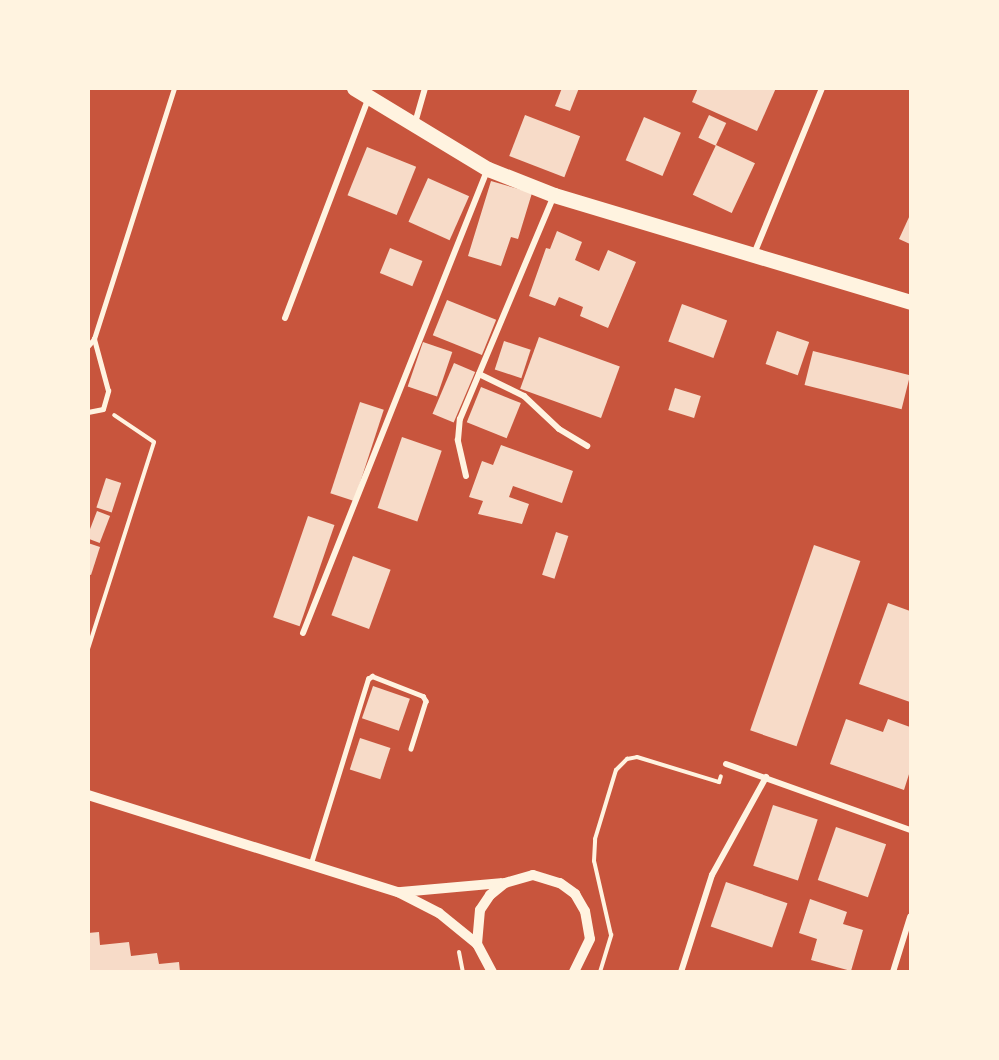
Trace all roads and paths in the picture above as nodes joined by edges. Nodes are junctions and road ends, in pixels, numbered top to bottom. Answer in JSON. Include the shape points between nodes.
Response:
{"nodes":[{"id":1,"x":174,"y":88,"type":"edge"},
{"id":2,"x":354,"y":88,"type":"edge"},
{"id":3,"x":424,"y":88,"type":"edge"},
{"id":4,"x":822,"y":88,"type":"edge"},
{"id":5,"x":368,"y":98,"type":"junction"},
{"id":6,"x":414,"y":127,"type":"junction"},
{"id":7,"x":488,"y":169,"type":"junction"},
{"id":8,"x":554,"y":195,"type":"junction"},
{"id":9,"x":754,"y":254,"type":"junction"},
{"id":10,"x":910,"y":302,"type":"edge"},
{"id":11,"x":285,"y":318,"type":"dead end"},
{"id":12,"x":94,"y":339,"type":"junction"},
{"id":13,"x":88,"y":346,"type":"edge"},
{"id":14,"x":479,"y":374,"type":"junction"},
{"id":15,"x":103,"y":409,"type":"junction"},
{"id":16,"x":88,"y":412,"type":"edge"},
{"id":17,"x":587,"y":446,"type":"dead end"},
{"id":18,"x":466,"y":476,"type":"dead end"},
{"id":19,"x":303,"y":633,"type":"dead end"},
{"id":20,"x":88,"y":649,"type":"edge"},
{"id":21,"x":411,"y":749,"type":"dead end"},
{"id":22,"x":726,"y":764,"type":"joint"},
{"id":23,"x":766,"y":777,"type":"junction"},
{"id":24,"x":88,"y":795,"type":"edge"},
{"id":25,"x":910,"y":830,"type":"edge"},
{"id":26,"x":310,"y":865,"type":"junction"},
{"id":27,"x":505,"y":883,"type":"junction"},
{"id":28,"x":399,"y":892,"type":"junction"},
{"id":29,"x":910,"y":917,"type":"edge"},
{"id":30,"x":477,"y":944,"type":"junction"},
{"id":31,"x":459,"y":948,"type":"dead end"},
{"id":32,"x":483,"y":959,"type":"junction"},
{"id":33,"x":463,"y":972,"type":"edge"},
{"id":34,"x":482,"y":972,"type":"edge"},
{"id":35,"x":492,"y":972,"type":"edge"},
{"id":36,"x":574,"y":972,"type":"edge"},
{"id":37,"x":600,"y":972,"type":"edge"},
{"id":38,"x":681,"y":972,"type":"edge"},
{"id":39,"x":893,"y":972,"type":"edge"}],
"edges":[{"from":1,"to":12,"type":"lane"},
{"from":2,"to":5,"type":"main road"},
{"from":3,"to":6,"type":"street"},
{"from":4,"to":9,"type":"street"},
{"from":5,"to":6,"type":"main road"},
{"from":5,"to":11,"type":"street"},
{"from":6,"to":7,"type":"main road"},
{"from":7,"to":8,"type":"main road"},
{"from":7,"to":19,"type":"street"},
{"from":8,"to":9,"type":"main road"},
{"from":8,"to":14,"type":"street"},
{"from":9,"to":10,"type":"main road"},
{"from":12,"to":13,"type":"lane"},
{"from":12,"to":15,"type":"lane","via":[[108,391]]},
{"from":14,"to":17,"type":"street","via":[[524,396],[559,429]]},
{"from":14,"to":18,"type":"street","via":[[460,419],[458,440]]},
{"from":15,"to":16,"type":"lane"},
{"from":15,"to":20,"type":"path","via":[[154,442]]},
{"from":21,"to":26,"type":"lane","via":[[426,701],[423,696],[372,676]]},
{"from":22,"to":23,"type":"street"},
{"from":22,"to":37,"type":"path","via":[[719,782],[643,758],[627,759],[616,770],[595,839],[594,861],[611,935]]},
{"from":23,"to":25,"type":"street"},
{"from":23,"to":38,"type":"street","via":[[712,875]]},
{"from":24,"to":26,"type":"street"},
{"from":26,"to":28,"type":"street"},
{"from":27,"to":28,"type":"street"},
{"from":27,"to":30,"type":"street","via":[[480,910]]},
{"from":27,"to":36,"type":"street","via":[[542,876],[575,894],[590,929],[584,957]]},
{"from":28,"to":30,"type":"street","via":[[439,914]]},
{"from":29,"to":39,"type":"street"},
{"from":30,"to":32,"type":"street"},
{"from":31,"to":33,"type":"path"},
{"from":32,"to":34,"type":"street"},
{"from":32,"to":35,"type":"street"}]}
